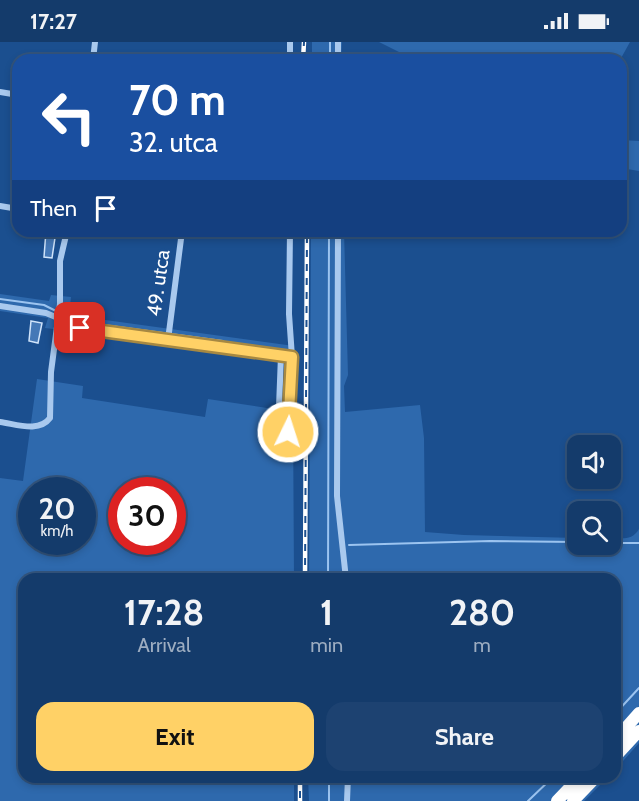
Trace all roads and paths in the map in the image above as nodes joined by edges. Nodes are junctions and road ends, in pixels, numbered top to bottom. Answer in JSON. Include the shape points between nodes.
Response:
{"nodes":[{"id":1,"x":66,"y":237,"type":"edge"},
{"id":2,"x":181,"y":237,"type":"edge"},
{"id":3,"x":290,"y":237,"type":"edge"},
{"id":4,"x":338,"y":237,"type":"edge"},
{"id":5,"x":0,"y":306,"type":"edge"},
{"id":6,"x":58,"y":318,"type":"junction"},
{"id":7,"x":57,"y":325,"type":"junction"},
{"id":8,"x":168,"y":340,"type":"junction"},
{"id":9,"x":281,"y":355,"type":"junction"},
{"id":10,"x":292,"y":357,"type":"junction"},
{"id":11,"x":0,"y":422,"type":"edge"},
{"id":12,"x":345,"y":573,"type":"edge"},
{"id":13,"x":639,"y":713,"type":"edge"},
{"id":14,"x":639,"y":731,"type":"edge"},
{"id":15,"x":621,"y":733,"type":"edge"},
{"id":16,"x":621,"y":750,"type":"edge"},
{"id":17,"x":348,"y":783,"type":"edge"},
{"id":18,"x":574,"y":783,"type":"edge"},
{"id":19,"x":590,"y":783,"type":"edge"},
{"id":20,"x":347,"y":801,"type":"edge"},
{"id":21,"x":557,"y":801,"type":"edge"},
{"id":22,"x":573,"y":801,"type":"edge"}],
"edges":[{"from":1,"to":6,"type":"street","via":[[60,261]]},
{"from":2,"to":8,"type":"street","name":"49. utca"},
{"from":3,"to":10,"type":"street"},
{"from":4,"to":12,"type":"street","via":[[337,496]]},
{"from":5,"to":6,"type":"street"},
{"from":6,"to":7,"type":"street"},
{"from":7,"to":8,"type":"street"},
{"from":7,"to":11,"type":"street","via":[[50,418],[35,427]]},
{"from":8,"to":9,"type":"street"},
{"from":9,"to":10,"type":"street"},
{"from":9,"to":10,"type":"street","via":[[279,407],[270,422],[273,430],[282,434],[288,432]]},
{"from":13,"to":15,"type":"highway"},
{"from":14,"to":16,"type":"highway"},
{"from":17,"to":20,"type":"street"},
{"from":18,"to":21,"type":"highway"},
{"from":19,"to":22,"type":"highway"}]}
